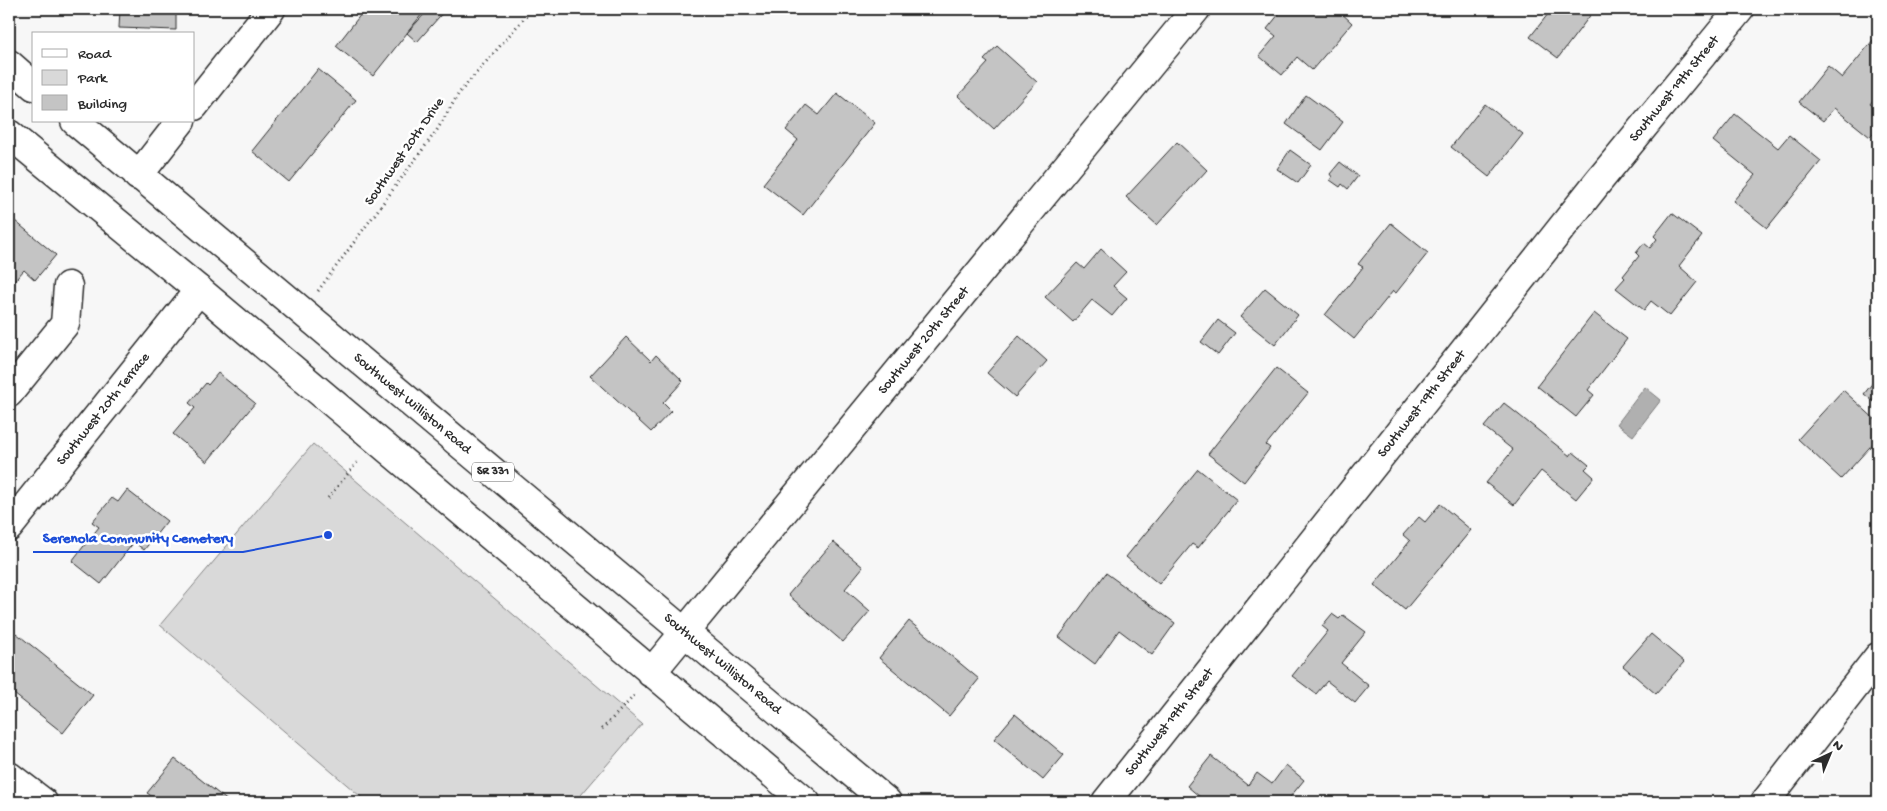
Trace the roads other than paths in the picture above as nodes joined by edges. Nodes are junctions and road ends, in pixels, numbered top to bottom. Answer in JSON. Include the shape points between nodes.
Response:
{"nodes":[{"id":1,"x":271,"y":9,"type":"edge"},
{"id":2,"x":1196,"y":9,"type":"edge"},
{"id":3,"x":1740,"y":9,"type":"edge"},
{"id":4,"x":9,"y":64,"type":"edge"},
{"id":5,"x":32,"y":84,"type":"edge"},
{"id":6,"x":195,"y":105,"type":"edge"},
{"id":7,"x":76,"y":122,"type":"edge"},
{"id":8,"x":180,"y":122,"type":"edge"},
{"id":9,"x":9,"y":134,"type":"edge"},
{"id":10,"x":138,"y":176,"type":"junction"},
{"id":11,"x":68,"y":286,"type":"dead end"},
{"id":12,"x":198,"y":290,"type":"junction"},
{"id":13,"x":9,"y":394,"type":"edge"},
{"id":14,"x":9,"y":527,"type":"edge"},
{"id":15,"x":685,"y":633,"type":"junction"},
{"id":16,"x":1878,"y":657,"type":"edge"},
{"id":17,"x":651,"y":673,"type":"junction"},
{"id":18,"x":9,"y":776,"type":"edge"},
{"id":19,"x":42,"y":802,"type":"edge"},
{"id":20,"x":806,"y":802,"type":"edge"},
{"id":21,"x":887,"y":802,"type":"edge"},
{"id":22,"x":1106,"y":802,"type":"edge"},
{"id":23,"x":1765,"y":802,"type":"edge"}],
"edges":[{"from":1,"to":6,"type":"main road"},
{"from":2,"to":15,"type":"main road","name":"Southwest 20th Street"},
{"from":3,"to":22,"type":"main road","name":"Southwest 19th Street","via":[[1592,190]]},
{"from":4,"to":5,"type":"main road"},
{"from":7,"to":10,"type":"main road","name":"Southwest Williston Road","number":"SR 331"},
{"from":8,"to":10,"type":"main road"},
{"from":9,"to":12,"type":"main road"},
{"from":10,"to":15,"type":"main road","name":"Southwest Williston Road","number":"SR 331"},
{"from":11,"to":13,"type":"main road","via":[[65,324]]},
{"from":12,"to":14,"type":"main road","name":"Southwest 20th Terrace"},
{"from":12,"to":17,"type":"main road"},
{"from":15,"to":17,"type":"main road","name":"Southwest 20th Street"},
{"from":15,"to":21,"type":"main road","name":"Southwest Williston Road","number":"SR 331"},
{"from":16,"to":23,"type":"main road"},
{"from":17,"to":20,"type":"main road"},
{"from":18,"to":19,"type":"main road"}]}
